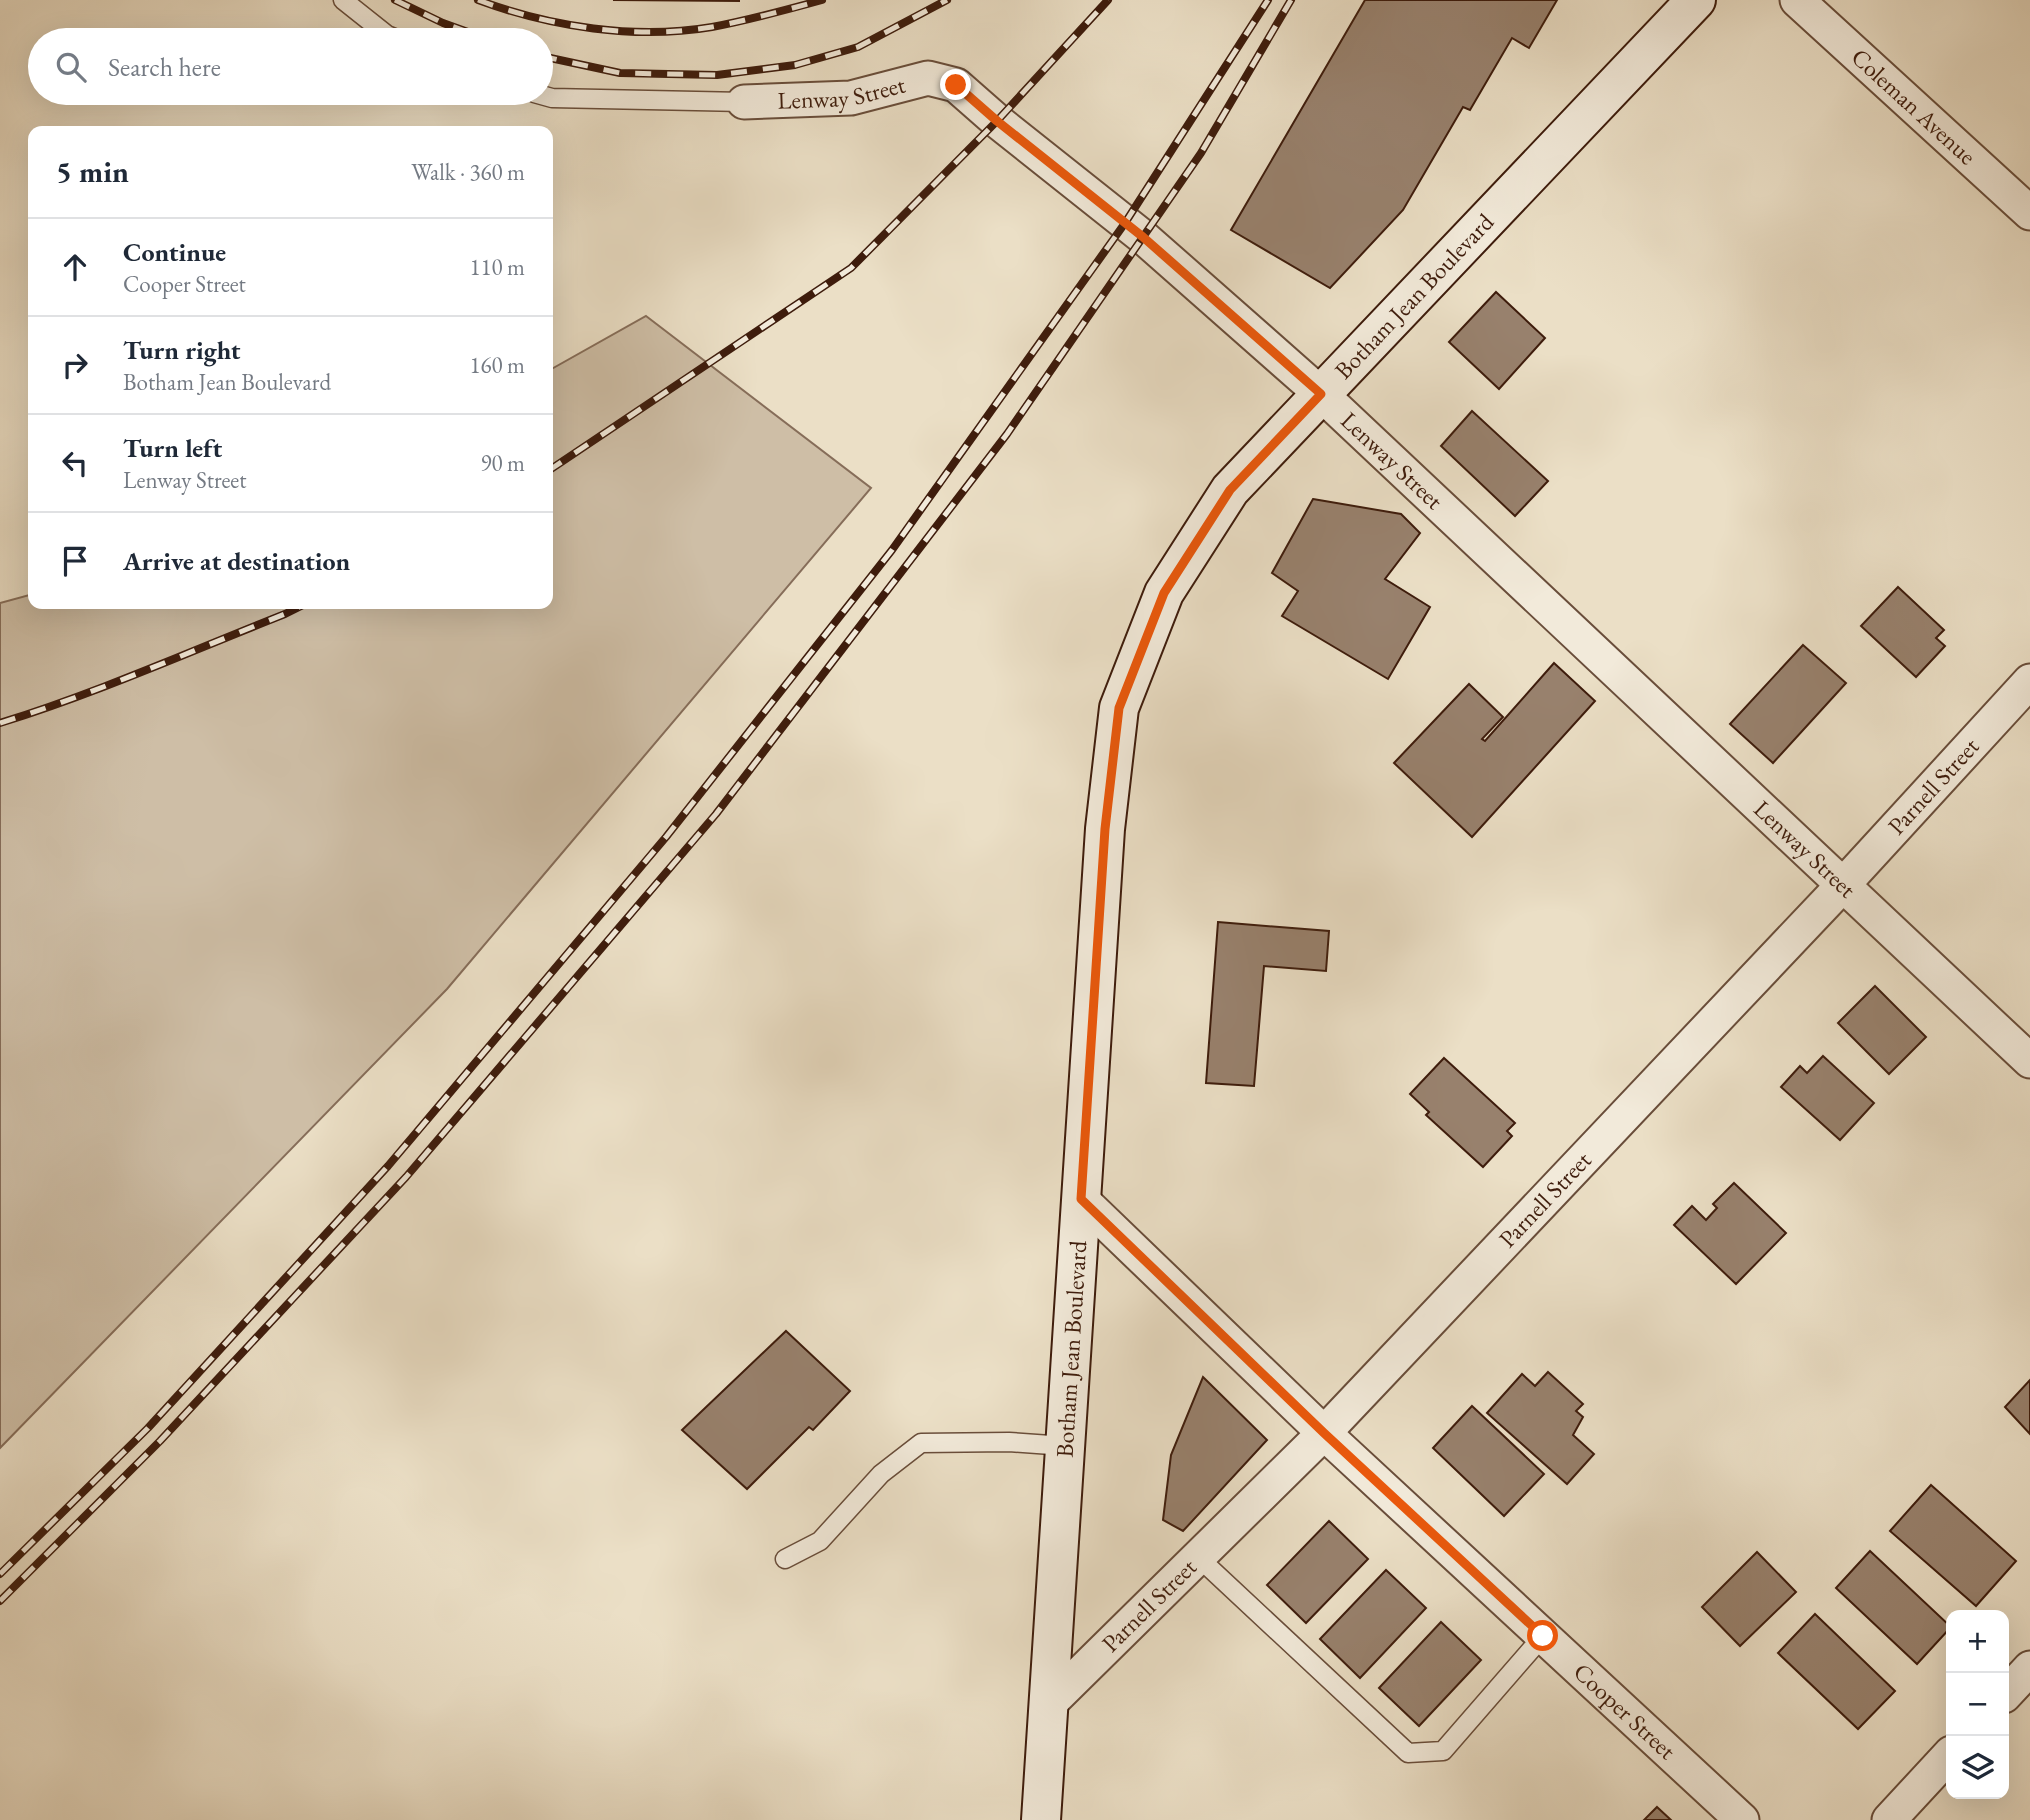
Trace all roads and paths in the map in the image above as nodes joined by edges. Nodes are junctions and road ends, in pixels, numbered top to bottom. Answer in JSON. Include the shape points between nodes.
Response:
{"nodes":[{"id":1,"x":343,"y":0,"type":"edge"},
{"id":2,"x":1696,"y":0,"type":"edge"},
{"id":3,"x":1797,"y":0,"type":"edge"},
{"id":4,"x":379,"y":28,"type":"edge"},
{"id":5,"x":553,"y":98,"type":"edge"},
{"id":6,"x":744,"y":102,"type":"joint"},
{"id":7,"x":2030,"y":214,"type":"edge"},
{"id":8,"x":1321,"y":394,"type":"junction"},
{"id":9,"x":2030,"y":681,"type":"edge"},
{"id":10,"x":1842,"y":886,"type":"junction"},
{"id":11,"x":2030,"y":1061,"type":"edge"},
{"id":12,"x":1081,"y":1199,"type":"junction"},
{"id":13,"x":1324,"y":1433,"type":"junction"},
{"id":14,"x":1065,"y":1446,"type":"junction"},
{"id":15,"x":1198,"y":1557,"type":"junction"},
{"id":16,"x":785,"y":1559,"type":"dead end"},
{"id":17,"x":1543,"y":1636,"type":"junction"},
{"id":18,"x":2030,"y":1668,"type":"edge"},
{"id":19,"x":2009,"y":1691,"type":"edge"},
{"id":20,"x":1048,"y":1705,"type":"junction"},
{"id":21,"x":1946,"y":1758,"type":"edge"},
{"id":22,"x":1041,"y":1820,"type":"edge"},
{"id":23,"x":1742,"y":1820,"type":"edge"},
{"id":24,"x":1889,"y":1820,"type":"edge"}],
"edges":[{"from":1,"to":4,"type":"lane"},
{"from":2,"to":8,"type":"main road","name":"Botham Jean Boulevard"},
{"from":3,"to":7,"type":"street","name":"Coleman Avenue"},
{"from":5,"to":6,"type":"lane","name":"Lenway Street"},
{"from":6,"to":8,"type":"street","name":"Lenway Street","via":[[851,98],[928,78],[956,85],[1143,237]]},
{"from":8,"to":10,"type":"street","name":"Lenway Street"},
{"from":8,"to":12,"type":"main road","name":"Botham Jean Boulevard","via":[[1230,490],[1164,593],[1119,708],[1105,829]]},
{"from":9,"to":10,"type":"street","name":"Parnell Street"},
{"from":10,"to":11,"type":"street","name":"Lenway Street"},
{"from":10,"to":13,"type":"street","name":"Parnell Street"},
{"from":12,"to":13,"type":"street","name":"Cooper Street"},
{"from":12,"to":14,"type":"main road","name":"Botham Jean Boulevard"},
{"from":13,"to":15,"type":"street","name":"Parnell Street"},
{"from":13,"to":17,"type":"street","name":"Cooper Street"},
{"from":14,"to":16,"type":"lane","via":[[920,1443],[881,1474],[820,1541]]},
{"from":14,"to":20,"type":"main road","name":"Botham Jean Boulevard"},
{"from":15,"to":17,"type":"lane","via":[[1408,1753],[1443,1751]]},
{"from":15,"to":20,"type":"street","name":"Parnell Street"},
{"from":17,"to":23,"type":"street","name":"Cooper Street"},
{"from":18,"to":19,"type":"street"},
{"from":20,"to":22,"type":"main road","name":"Botham Jean Boulevard"},
{"from":21,"to":24,"type":"street"}]}
